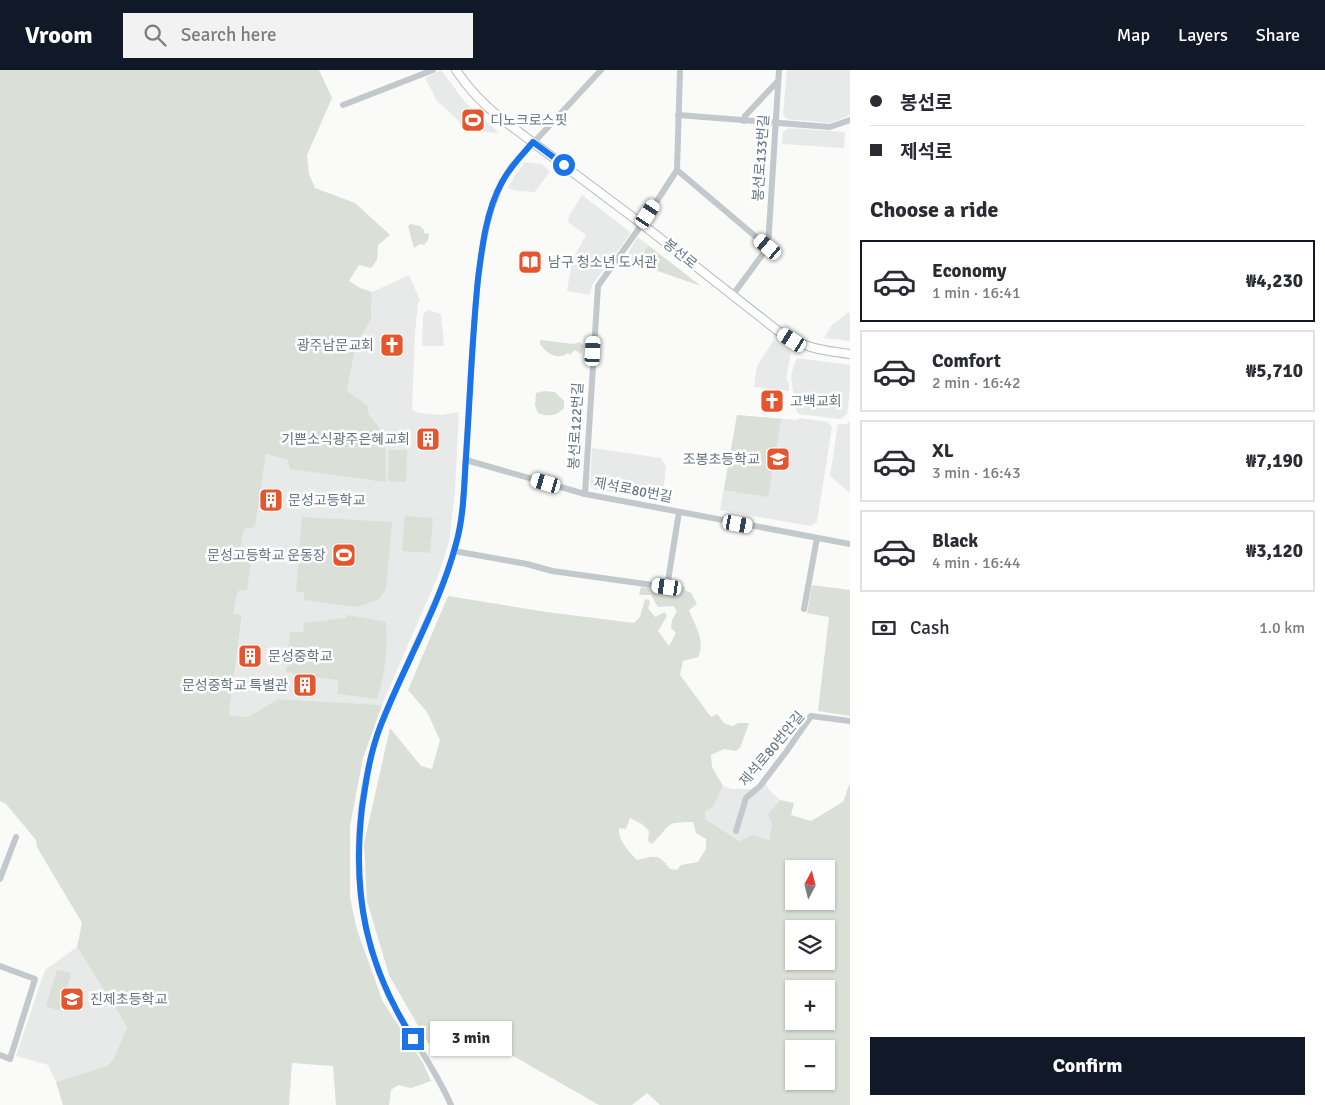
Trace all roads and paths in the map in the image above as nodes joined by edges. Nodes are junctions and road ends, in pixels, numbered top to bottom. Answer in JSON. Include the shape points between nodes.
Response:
{"nodes":[{"id":1,"x":433,"y":70,"type":"edge"},
{"id":2,"x":456,"y":70,"type":"edge"},
{"id":3,"x":601,"y":70,"type":"edge"},
{"id":4,"x":680,"y":70,"type":"edge"},
{"id":5,"x":779,"y":70,"type":"edge"},
{"id":6,"x":778,"y":81,"type":"junction"},
{"id":7,"x":344,"y":105,"type":"dead end"},
{"id":8,"x":678,"y":115,"type":"junction"},
{"id":9,"x":850,"y":120,"type":"edge"},
{"id":10,"x":744,"y":121,"type":"junction"},
{"id":11,"x":776,"y":123,"type":"junction"},
{"id":12,"x":533,"y":142,"type":"junction"},
{"id":13,"x":677,"y":170,"type":"junction"},
{"id":14,"x":642,"y":224,"type":"junction"},
{"id":15,"x":768,"y":247,"type":"junction"},
{"id":16,"x":732,"y":296,"type":"junction"},
{"id":17,"x":850,"y":354,"type":"edge"},
{"id":18,"x":466,"y":460,"type":"junction"},
{"id":19,"x":585,"y":494,"type":"junction"},
{"id":20,"x":679,"y":512,"type":"junction"},
{"id":21,"x":817,"y":538,"type":"junction"},
{"id":22,"x":850,"y":544,"type":"edge"},
{"id":23,"x":454,"y":551,"type":"junction"},
{"id":24,"x":804,"y":609,"type":"dead end"},
{"id":25,"x":850,"y":721,"type":"edge"},
{"id":26,"x":736,"y":830,"type":"dead end"},
{"id":27,"x":16,"y":837,"type":"dead end"},
{"id":28,"x":0,"y":879,"type":"edge"},
{"id":29,"x":0,"y":966,"type":"edge"},
{"id":30,"x":0,"y":1055,"type":"edge"},
{"id":31,"x":451,"y":1105,"type":"edge"}],
"edges":[{"from":1,"to":7,"type":"street"},
{"from":2,"to":12,"type":"main road","name":"봉선로","via":[[483,103]]},
{"from":3,"to":12,"type":"street"},
{"from":4,"to":8,"type":"street"},
{"from":5,"to":6,"type":"street","name":"봉선로133번길"},
{"from":6,"to":10,"type":"street"},
{"from":6,"to":11,"type":"street","name":"봉선로133번길"},
{"from":8,"to":10,"type":"street"},
{"from":8,"to":13,"type":"street"},
{"from":9,"to":11,"type":"street","via":[[830,127]]},
{"from":10,"to":11,"type":"street"},
{"from":11,"to":15,"type":"street","name":"봉선로133번길"},
{"from":12,"to":14,"type":"main road","name":"봉선로"},
{"from":12,"to":18,"type":"street","via":[[502,181],[482,247],[474,320]]},
{"from":13,"to":14,"type":"street","name":"봉선로122번길"},
{"from":13,"to":15,"type":"street"},
{"from":14,"to":16,"type":"main road","name":"봉선로"},
{"from":14,"to":19,"type":"street","name":"봉선로122번길","via":[[598,286]]},
{"from":15,"to":16,"type":"street"},
{"from":16,"to":17,"type":"main road","name":"봉선로","via":[[799,344]]},
{"from":18,"to":19,"type":"street","name":"제석로80번길"},
{"from":18,"to":23,"type":"street","via":[[461,518]]},
{"from":19,"to":20,"type":"street","name":"제석로80번길"},
{"from":20,"to":21,"type":"street","name":"제석로80번길"},
{"from":20,"to":23,"type":"street","name":"제석로80번길","via":[[667,587],[552,571]]},
{"from":21,"to":22,"type":"street","name":"제석로80번길"},
{"from":21,"to":24,"type":"street"},
{"from":23,"to":31,"type":"street","via":[[372,754],[363,803],[358,862],[367,932],[385,988],[398,1016],[439,1078]]},
{"from":25,"to":26,"type":"street","name":"제석로80번안길","via":[[811,716],[760,786],[746,798]]},
{"from":27,"to":28,"type":"street"},
{"from":29,"to":30,"type":"street","via":[[35,979],[10,1059]]}]}
